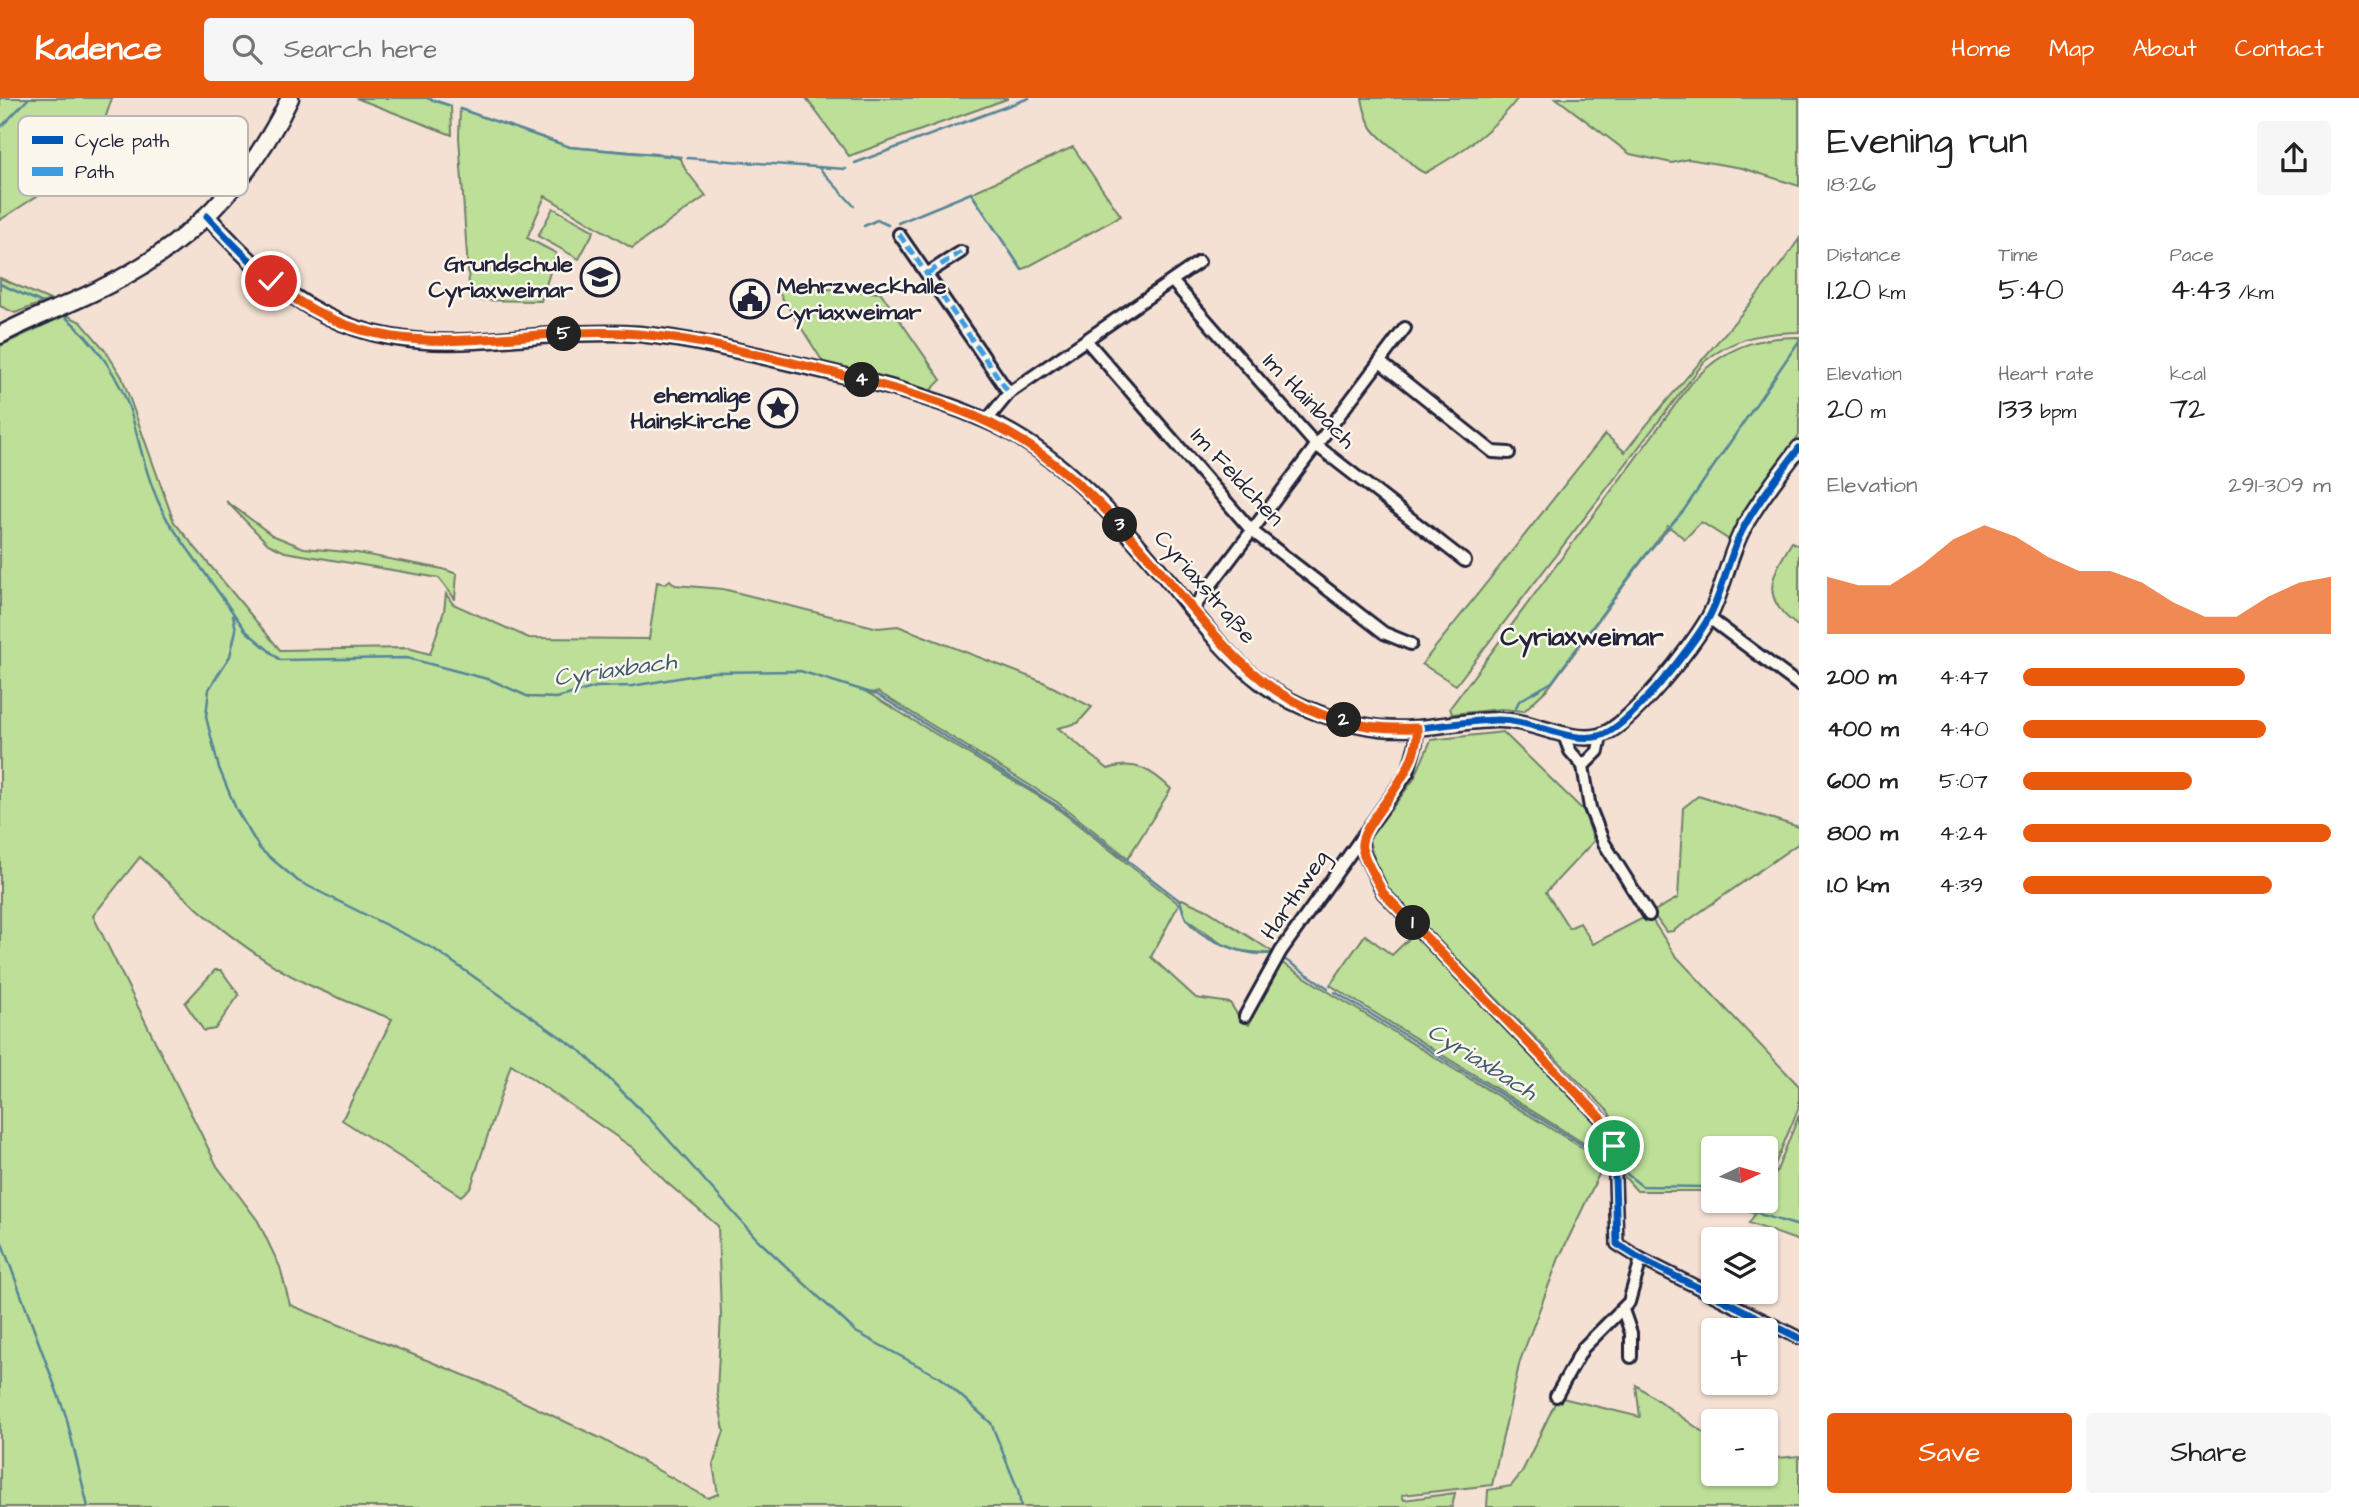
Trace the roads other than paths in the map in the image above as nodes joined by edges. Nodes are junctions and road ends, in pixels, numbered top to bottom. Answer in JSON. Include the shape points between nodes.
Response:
{"nodes":[{"id":1,"x":290,"y":98,"type":"edge"},
{"id":2,"x":248,"y":170,"type":"edge"},
{"id":3,"x":225,"y":196,"type":"edge"},
{"id":4,"x":207,"y":216,"type":"junction"},
{"id":5,"x":899,"y":234,"type":"dead end"},
{"id":6,"x":961,"y":252,"type":"dead end"},
{"id":7,"x":1199,"y":262,"type":"dead end"},
{"id":8,"x":928,"y":274,"type":"junction"},
{"id":9,"x":1172,"y":281,"type":"junction"},
{"id":10,"x":1405,"y":328,"type":"dead end"},
{"id":11,"x":0,"y":335,"type":"edge"},
{"id":12,"x":1086,"y":340,"type":"junction"},
{"id":13,"x":1380,"y":362,"type":"junction"},
{"id":14,"x":1009,"y":393,"type":"junction"},
{"id":15,"x":987,"y":420,"type":"junction"},
{"id":16,"x":1316,"y":445,"type":"junction"},
{"id":17,"x":1799,"y":448,"type":"edge"},
{"id":18,"x":1509,"y":453,"type":"dead end"},
{"id":19,"x":1252,"y":531,"type":"junction"},
{"id":20,"x":1465,"y":561,"type":"dead end"},
{"id":21,"x":1192,"y":610,"type":"junction"},
{"id":22,"x":1709,"y":618,"type":"junction"},
{"id":23,"x":1410,"y":644,"type":"dead end"},
{"id":24,"x":1799,"y":685,"type":"edge"},
{"id":25,"x":1417,"y":728,"type":"junction"},
{"id":26,"x":1563,"y":733,"type":"junction"},
{"id":27,"x":1601,"y":736,"type":"junction"},
{"id":28,"x":1583,"y":766,"type":"junction"},
{"id":29,"x":1362,"y":841,"type":"junction"},
{"id":30,"x":1648,"y":915,"type":"dead end"},
{"id":31,"x":1245,"y":1016,"type":"dead end"},
{"id":32,"x":1641,"y":1259,"type":"junction"},
{"id":33,"x":1623,"y":1310,"type":"junction"},
{"id":34,"x":1799,"y":1338,"type":"edge"},
{"id":35,"x":1631,"y":1357,"type":"dead end"},
{"id":36,"x":1556,"y":1396,"type":"dead end"}],
"edges":[{"from":1,"to":2,"type":"main road"},
{"from":3,"to":4,"type":"main road"},
{"from":4,"to":11,"type":"main road","via":[[156,258]]},
{"from":4,"to":15,"type":"street","name":"Cyriaxstraße","via":[[271,281],[323,316],[382,336],[471,342],[575,333],[639,334],[865,381]]},
{"from":5,"to":8,"type":"street"},
{"from":6,"to":8,"type":"street"},
{"from":7,"to":9,"type":"street"},
{"from":8,"to":14,"type":"street"},
{"from":9,"to":12,"type":"street"},
{"from":9,"to":16,"type":"street","name":"Im Hainbach"},
{"from":10,"to":13,"type":"street"},
{"from":12,"to":14,"type":"street"},
{"from":12,"to":19,"type":"street","name":"Im Feldchen"},
{"from":13,"to":16,"type":"street"},
{"from":13,"to":18,"type":"street","via":[[1493,452]]},
{"from":14,"to":15,"type":"street"},
{"from":15,"to":21,"type":"street","name":"Cyriaxstraße","via":[[1030,445],[1082,487]]},
{"from":16,"to":19,"type":"street"},
{"from":16,"to":20,"type":"street","name":"Im Hainbach"},
{"from":17,"to":22,"type":"street","via":[[1744,528]]},
{"from":19,"to":21,"type":"street"},
{"from":19,"to":23,"type":"street","name":"Im Feldchen","via":[[1384,633]]},
{"from":21,"to":25,"type":"street","name":"Cyriaxstraße","via":[[1255,677],[1295,704],[1363,725]]},
{"from":22,"to":24,"type":"street"},
{"from":22,"to":27,"type":"street","via":[[1631,714]]},
{"from":25,"to":26,"type":"street","name":"Cyriaxstraße","via":[[1516,719]]},
{"from":25,"to":29,"type":"street","name":"Harthweg","via":[[1408,772]]},
{"from":26,"to":27,"type":"street","name":"Cyriaxstraße"},
{"from":26,"to":28,"type":"street"},
{"from":27,"to":28,"type":"street","via":[[1598,751]]},
{"from":28,"to":30,"type":"street","via":[[1590,808],[1604,844]]},
{"from":29,"to":31,"type":"street","name":"Harthweg","via":[[1326,883]]},
{"from":29,"to":32,"type":"street","via":[[1383,893],[1608,1126],[1614,1146],[1617,1244]]},
{"from":32,"to":33,"type":"street"},
{"from":32,"to":34,"type":"street"},
{"from":33,"to":35,"type":"street","via":[[1631,1333]]},
{"from":33,"to":36,"type":"street","via":[[1583,1348]]}]}
